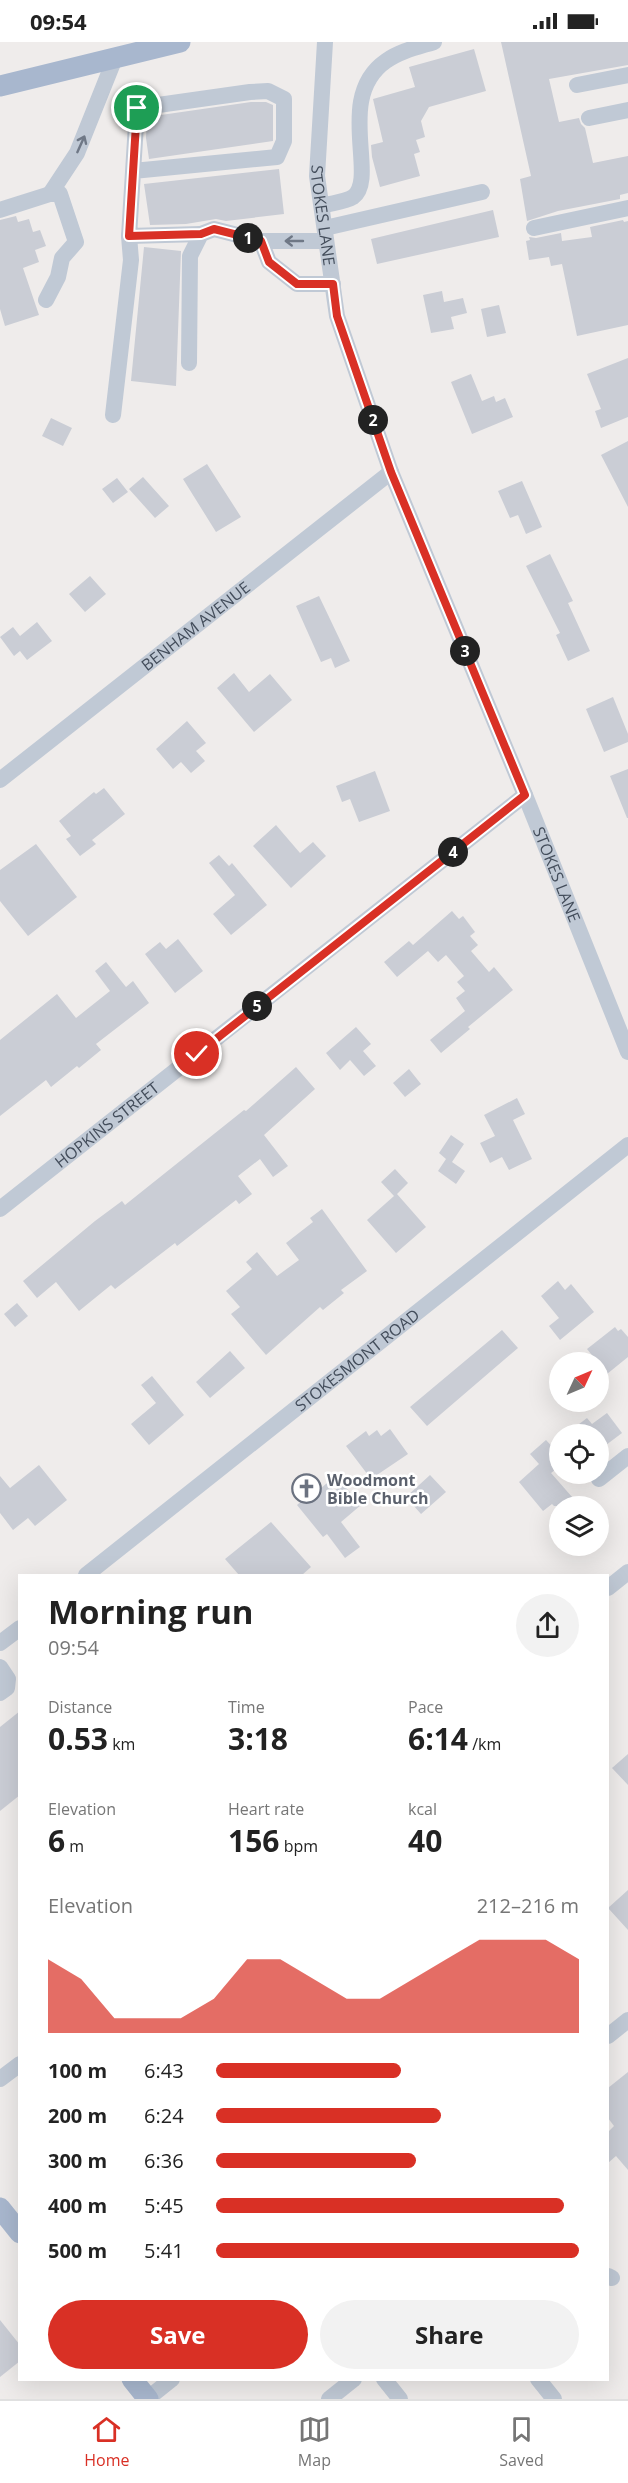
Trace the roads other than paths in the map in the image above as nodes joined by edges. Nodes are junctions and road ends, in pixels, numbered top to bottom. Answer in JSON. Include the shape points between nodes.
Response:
{"nodes":[{"id":1,"x":180,"y":42,"type":"edge"},
{"id":2,"x":325,"y":42,"type":"edge"},
{"id":3,"x":434,"y":42,"type":"edge"},
{"id":4,"x":151,"y":46,"type":"edge"},
{"id":5,"x":115,"y":58,"type":"junction"},
{"id":6,"x":628,"y":75,"type":"edge"},
{"id":7,"x":577,"y":85,"type":"dead end"},
{"id":8,"x":0,"y":86,"type":"edge"},
{"id":9,"x":628,"y":110,"type":"edge"},
{"id":10,"x":589,"y":118,"type":"dead end"},
{"id":11,"x":133,"y":171,"type":"junction"},
{"id":12,"x":482,"y":192,"type":"dead end"},
{"id":13,"x":50,"y":194,"type":"junction"},
{"id":14,"x":322,"y":206,"type":"junction"},
{"id":15,"x":628,"y":208,"type":"edge"},
{"id":16,"x":0,"y":210,"type":"edge"},
{"id":17,"x":534,"y":228,"type":"dead end"},
{"id":18,"x":201,"y":234,"type":"junction"},
{"id":19,"x":326,"y":234,"type":"junction"},
{"id":20,"x":129,"y":236,"type":"junction"},
{"id":21,"x":261,"y":241,"type":"junction"},
{"id":22,"x":333,"y":284,"type":"junction"},
{"id":23,"x":46,"y":300,"type":"dead end"},
{"id":24,"x":189,"y":363,"type":"dead end"},
{"id":25,"x":113,"y":415,"type":"dead end"},
{"id":26,"x":391,"y":472,"type":"junction"},
{"id":27,"x":0,"y":780,"type":"edge"},
{"id":28,"x":525,"y":795,"type":"junction"},
{"id":29,"x":628,"y":1052,"type":"edge"},
{"id":30,"x":628,"y":1145,"type":"edge"},
{"id":31,"x":0,"y":1209,"type":"edge"},
{"id":32,"x":628,"y":1456,"type":"edge"},
{"id":33,"x":609,"y":1471,"type":"edge"},
{"id":34,"x":628,"y":1572,"type":"edge"},
{"id":35,"x":87,"y":1574,"type":"edge"},
{"id":36,"x":609,"y":1587,"type":"edge"},
{"id":37,"x":18,"y":1630,"type":"edge"},
{"id":38,"x":0,"y":1643,"type":"edge"},
{"id":39,"x":0,"y":1667,"type":"edge"},
{"id":40,"x":0,"y":1693,"type":"edge"},
{"id":41,"x":628,"y":2020,"type":"edge"},
{"id":42,"x":609,"y":2035,"type":"edge"},
{"id":43,"x":18,"y":2066,"type":"edge"},
{"id":44,"x":0,"y":2079,"type":"edge"},
{"id":45,"x":0,"y":2208,"type":"edge"},
{"id":46,"x":18,"y":2230,"type":"edge"},
{"id":47,"x":134,"y":2381,"type":"edge"},
{"id":48,"x":170,"y":2381,"type":"edge"},
{"id":49,"x":352,"y":2381,"type":"edge"},
{"id":50,"x":386,"y":2381,"type":"edge"},
{"id":51,"x":540,"y":2381,"type":"edge"},
{"id":52,"x":147,"y":2399,"type":"edge"},
{"id":53,"x":329,"y":2399,"type":"edge"},
{"id":54,"x":400,"y":2399,"type":"edge"},
{"id":55,"x":554,"y":2399,"type":"edge"}],
"edges":[{"from":1,"to":4,"type":"main road"},
{"from":2,"to":14,"type":"street","name":"STOKES LANE","via":[[317,176]]},
{"from":3,"to":14,"type":"street","via":[[385,61],[368,79],[360,96],[362,182],[351,198]]},
{"from":4,"to":5,"type":"main road"},
{"from":5,"to":8,"type":"main road"},
{"from":13,"to":5,"type":"street","one_way":true,"via":[[78,153]]},
{"from":6,"to":7,"type":"street"},
{"from":9,"to":10,"type":"street"},
{"from":11,"to":11,"type":"street","via":[[137,108],[259,91],[284,99],[284,141],[277,157]]},
{"from":11,"to":20,"type":"street"},
{"from":12,"to":19,"type":"street"},
{"from":13,"to":16,"type":"street"},
{"from":13,"to":23,"type":"street","via":[[60,194],[76,242],[62,258],[58,277]]},
{"from":14,"to":19,"type":"street","name":"STOKES LANE"},
{"from":15,"to":17,"type":"street"},
{"from":18,"to":20,"type":"street"},
{"from":18,"to":21,"type":"street","via":[[214,229]]},
{"from":18,"to":24,"type":"street","via":[[190,256]]},
{"from":19,"to":21,"type":"street","one_way":true},
{"from":19,"to":22,"type":"street","name":"STOKES LANE"},
{"from":20,"to":25,"type":"street","via":[[131,260]]},
{"from":21,"to":22,"type":"street","via":[[269,262],[297,284]]},
{"from":22,"to":26,"type":"street","name":"STOKES LANE","via":[[337,316]]},
{"from":26,"to":27,"type":"street","name":"BENHAM AVENUE"},
{"from":26,"to":28,"type":"street","name":"STOKES LANE"},
{"from":28,"to":29,"type":"street","name":"STOKES LANE"},
{"from":28,"to":31,"type":"street","name":"HOPKINS STREET"},
{"from":30,"to":35,"type":"street","name":"STOKESMONT ROAD"},
{"from":32,"to":33,"type":"street"},
{"from":34,"to":36,"type":"street"},
{"from":37,"to":38,"type":"street"},
{"from":39,"to":40,"type":"street","via":[[8,1679],[7,1688]]},
{"from":41,"to":42,"type":"street"},
{"from":43,"to":44,"type":"street"},
{"from":45,"to":46,"type":"main road"},
{"from":47,"to":52,"type":"main road"},
{"from":48,"to":52,"type":"street"},
{"from":49,"to":53,"type":"street"},
{"from":50,"to":54,"type":"street"},
{"from":51,"to":55,"type":"street"}]}
